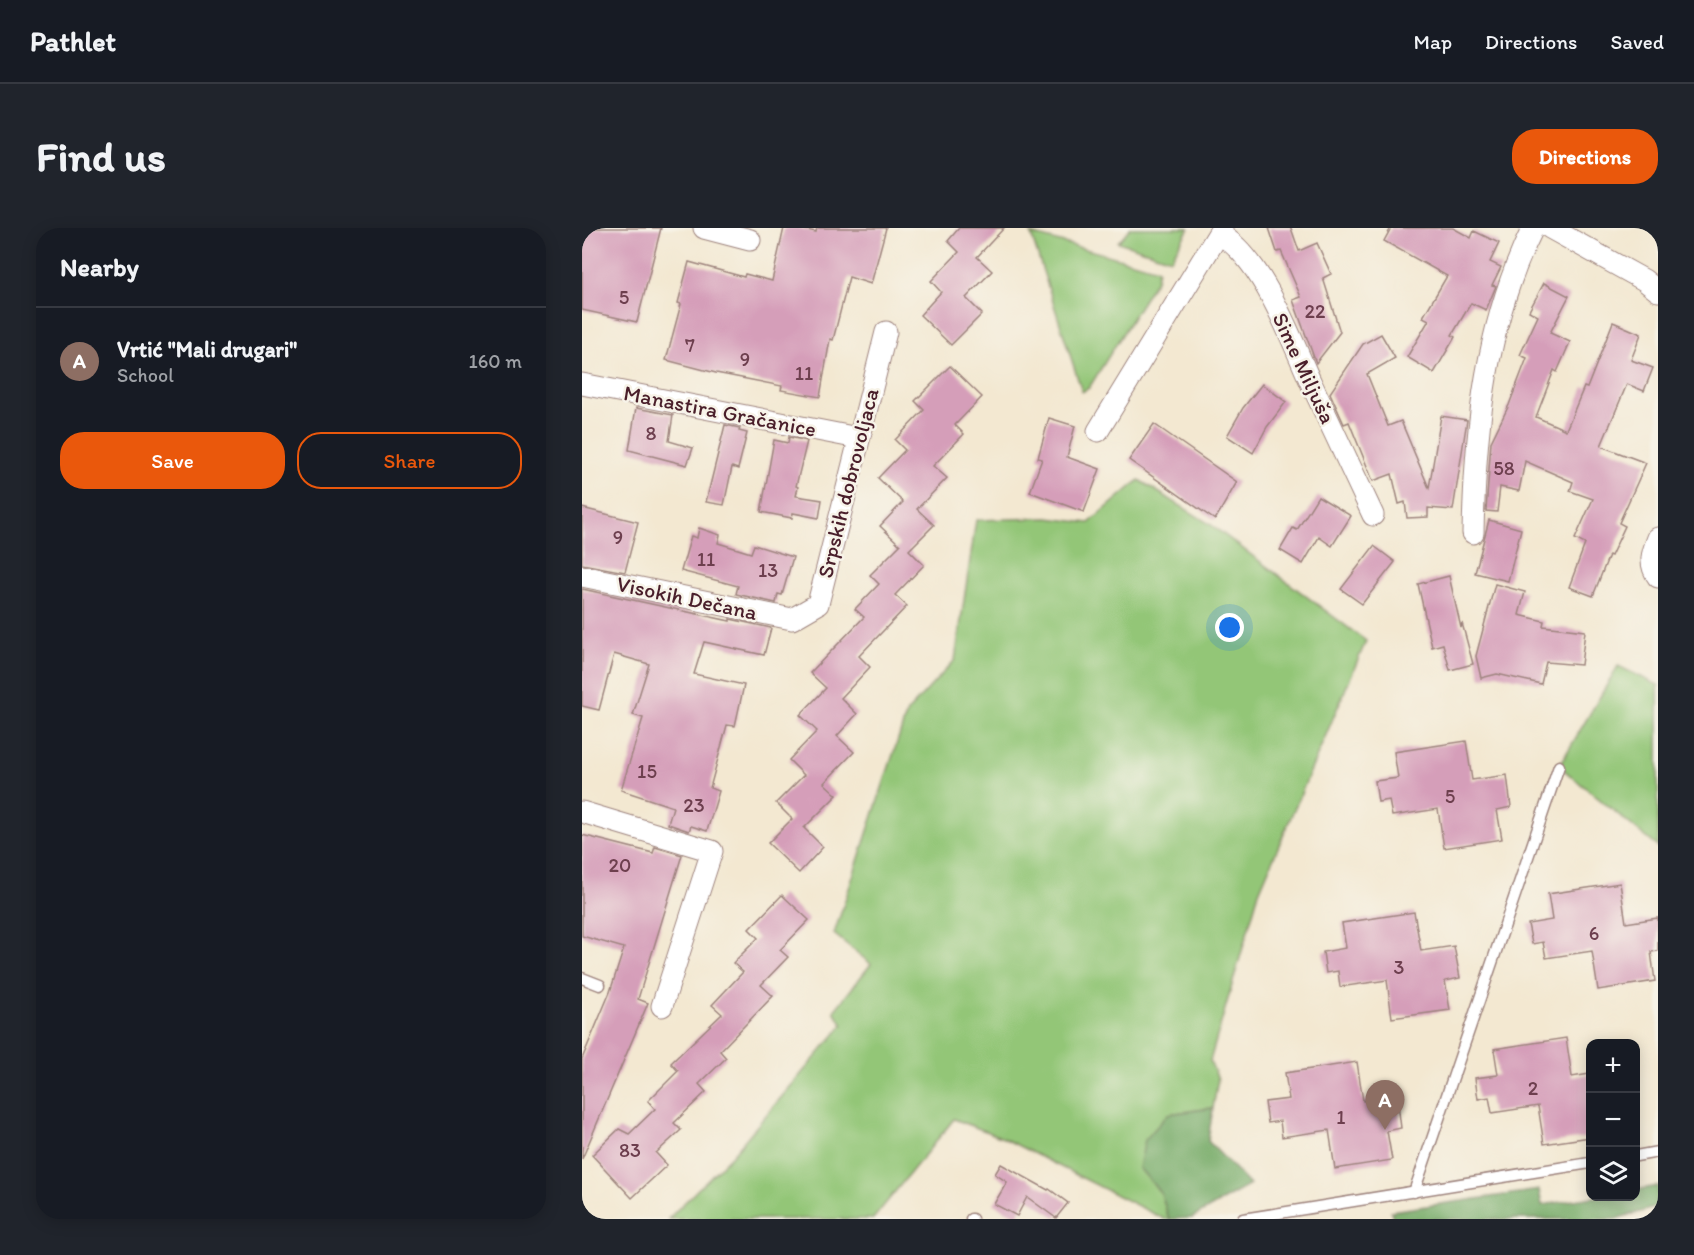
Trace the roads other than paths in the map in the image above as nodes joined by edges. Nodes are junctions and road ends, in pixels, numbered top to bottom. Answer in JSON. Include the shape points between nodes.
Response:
{"nodes":[{"id":1,"x":704,"y":228,"type":"edge"},
{"id":2,"x":1533,"y":228,"type":"edge"},
{"id":3,"x":1550,"y":228,"type":"edge"},
{"id":4,"x":1220,"y":231,"type":"edge"},
{"id":5,"x":750,"y":240,"type":"dead end"},
{"id":6,"x":1658,"y":291,"type":"edge"},
{"id":7,"x":886,"y":332,"type":"dead end"},
{"id":8,"x":582,"y":384,"type":"edge"},
{"id":9,"x":1098,"y":431,"type":"dead end"},
{"id":10,"x":858,"y":438,"type":"junction"},
{"id":11,"x":1373,"y":515,"type":"dead end"},
{"id":12,"x":1473,"y":533,"type":"dead end"},
{"id":13,"x":1658,"y":538,"type":"edge"},
{"id":14,"x":582,"y":576,"type":"edge"},
{"id":15,"x":1658,"y":577,"type":"edge"},
{"id":16,"x":792,"y":620,"type":"joint"},
{"id":17,"x":1559,"y":766,"type":"dead end"},
{"id":18,"x":582,"y":812,"type":"edge"},
{"id":19,"x":582,"y":978,"type":"edge"},
{"id":20,"x":600,"y":985,"type":"dead end"},
{"id":21,"x":663,"y":1006,"type":"dead end"},
{"id":22,"x":1658,"y":1152,"type":"edge"},
{"id":23,"x":1640,"y":1155,"type":"edge"},
{"id":24,"x":1586,"y":1164,"type":"edge"},
{"id":25,"x":1414,"y":1192,"type":"junction"},
{"id":26,"x":1243,"y":1219,"type":"edge"}],
"edges":[{"from":1,"to":5,"type":"street"},
{"from":2,"to":12,"type":"street","via":[[1516,262],[1500,311],[1483,396],[1474,468]]},
{"from":3,"to":6,"type":"street"},
{"from":4,"to":9,"type":"street","name":"Sime Miljuša"},
{"from":4,"to":11,"type":"street","name":"Sime Miljuša","via":[[1239,248],[1268,290]]},
{"from":7,"to":10,"type":"street","name":"Srpskih dobrovoljaca"},
{"from":8,"to":10,"type":"street","name":"Manastira Gračanice"},
{"from":10,"to":16,"type":"street","name":"Srpskih dobrovoljaca","via":[[818,604]]},
{"from":13,"to":15,"type":"street","via":[[1651,564]]},
{"from":14,"to":16,"type":"street","name":"Visokih Dečana"},
{"from":17,"to":25,"type":"lane"},
{"from":18,"to":21,"type":"street","via":[[712,851]]},
{"from":19,"to":20,"type":"lane"},
{"from":22,"to":23,"type":"lane"},
{"from":24,"to":25,"type":"lane"},
{"from":25,"to":26,"type":"lane"}]}
